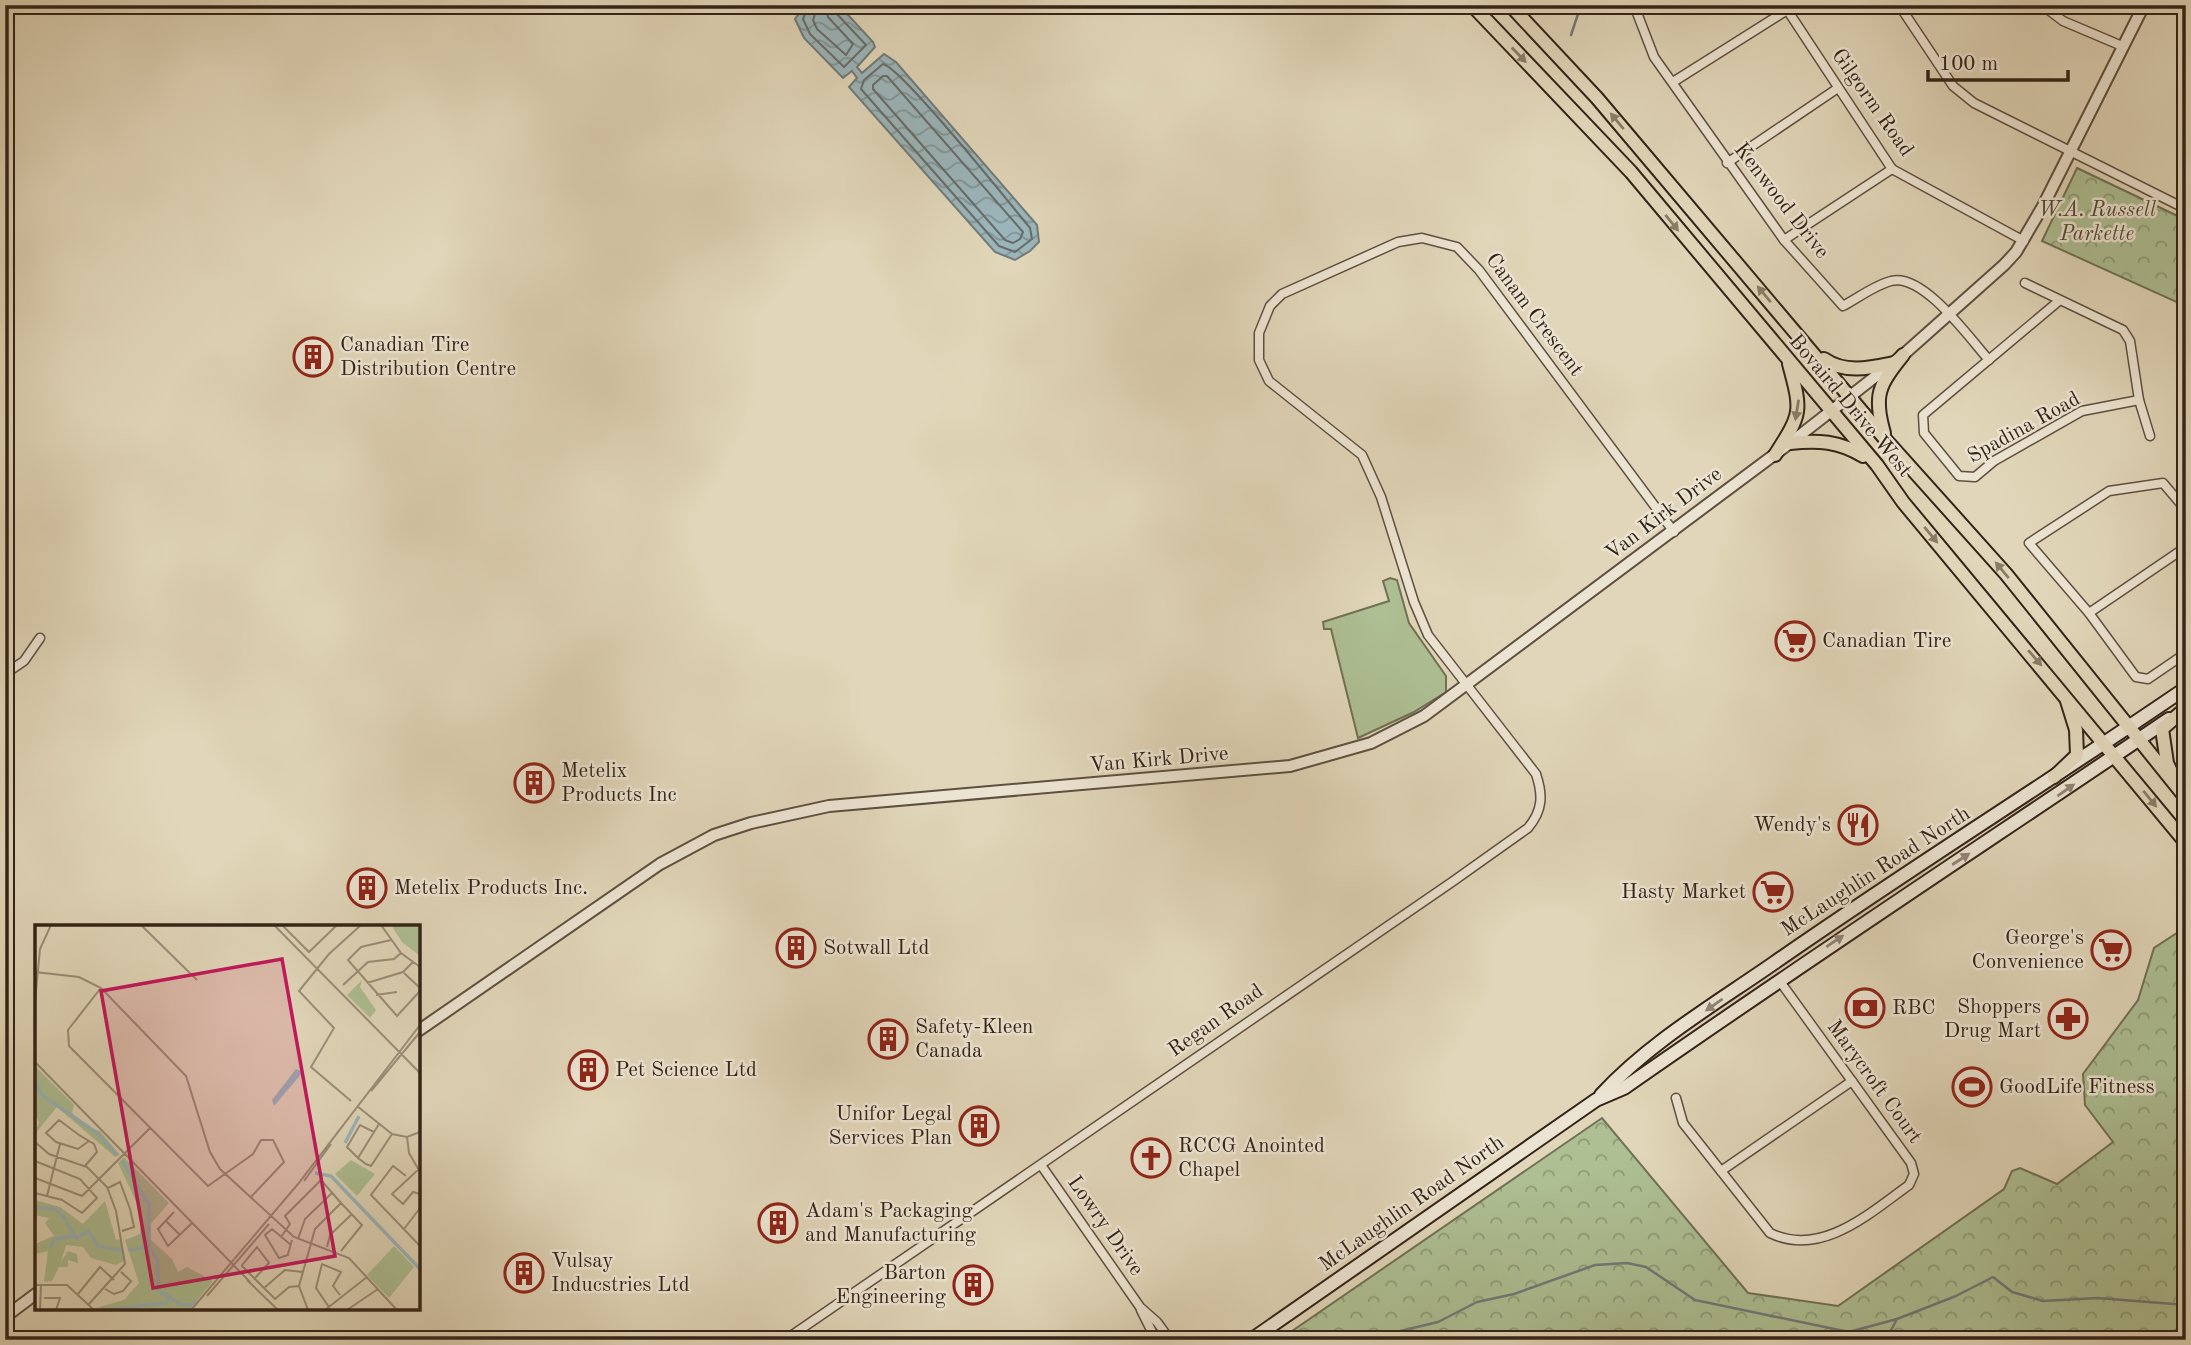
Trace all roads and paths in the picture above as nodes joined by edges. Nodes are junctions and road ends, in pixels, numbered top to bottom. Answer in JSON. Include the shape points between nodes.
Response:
{"nodes":[{"id":1,"x":1472,"y":5,"type":"edge"},
{"id":2,"x":1510,"y":5,"type":"edge"},
{"id":3,"x":1634,"y":5,"type":"edge"},
{"id":4,"x":1899,"y":5,"type":"edge"},
{"id":5,"x":2042,"y":5,"type":"edge"},
{"id":6,"x":2144,"y":5,"type":"edge"},
{"id":7,"x":1785,"y":8,"type":"edge"},
{"id":8,"x":2122,"y":46,"type":"junction"},
{"id":9,"x":1673,"y":82,"type":"junction"},
{"id":10,"x":1838,"y":88,"type":"junction"},
{"id":11,"x":2068,"y":151,"type":"junction"},
{"id":12,"x":1727,"y":163,"type":"junction"},
{"id":13,"x":1892,"y":169,"type":"junction"},
{"id":14,"x":2186,"y":208,"type":"edge"},
{"id":15,"x":1784,"y":240,"type":"junction"},
{"id":16,"x":2024,"y":241,"type":"junction"},
{"id":17,"x":2025,"y":283,"type":"dead end"},
{"id":18,"x":2060,"y":300,"type":"junction"},
{"id":19,"x":1950,"y":315,"type":"junction"},
{"id":20,"x":1808,"y":347,"type":"junction"},
{"id":21,"x":1899,"y":359,"type":"junction"},
{"id":22,"x":1989,"y":360,"type":"junction"},
{"id":23,"x":1788,"y":361,"type":"junction"},
{"id":24,"x":1849,"y":397,"type":"junction"},
{"id":25,"x":2139,"y":400,"type":"junction"},
{"id":26,"x":1830,"y":412,"type":"junction"},
{"id":27,"x":2150,"y":436,"type":"dead end"},
{"id":28,"x":1886,"y":440,"type":"junction"},
{"id":29,"x":1790,"y":443,"type":"junction"},
{"id":30,"x":1775,"y":455,"type":"junction"},
{"id":31,"x":1877,"y":465,"type":"junction"},
{"id":32,"x":2186,"y":510,"type":"edge"},
{"id":33,"x":1674,"y":532,"type":"junction"},
{"id":34,"x":2186,"y":547,"type":"edge"},
{"id":35,"x":2089,"y":613,"type":"junction"},
{"id":36,"x":40,"y":638,"type":"dead end"},
{"id":37,"x":2186,"y":653,"type":"edge"},
{"id":38,"x":5,"y":674,"type":"edge"},
{"id":39,"x":1468,"y":686,"type":"junction"},
{"id":40,"x":2186,"y":688,"type":"edge"},
{"id":41,"x":2063,"y":691,"type":"junction"},
{"id":42,"x":2186,"y":707,"type":"edge"},
{"id":43,"x":2128,"y":727,"type":"junction"},
{"id":44,"x":2138,"y":740,"type":"junction"},
{"id":45,"x":2105,"y":743,"type":"junction"},
{"id":46,"x":2116,"y":756,"type":"junction"},
{"id":47,"x":2054,"y":777,"type":"junction"},
{"id":48,"x":2183,"y":795,"type":"edge"},
{"id":49,"x":2186,"y":843,"type":"edge"},
{"id":50,"x":1919,"y":867,"type":"junction"},
{"id":51,"x":1907,"y":893,"type":"junction"},
{"id":52,"x":1779,"y":980,"type":"junction"},
{"id":53,"x":420,"y":1030,"type":"edge"},
{"id":54,"x":1852,"y":1081,"type":"junction"},
{"id":55,"x":1676,"y":1097,"type":"dead end"},
{"id":56,"x":1595,"y":1100,"type":"junction"},
{"id":57,"x":1041,"y":1165,"type":"junction"},
{"id":58,"x":1721,"y":1171,"type":"junction"},
{"id":59,"x":35,"y":1294,"type":"edge"},
{"id":60,"x":1140,"y":1307,"type":"junction"},
{"id":61,"x":5,"y":1317,"type":"edge"},
{"id":62,"x":785,"y":1340,"type":"edge"},
{"id":63,"x":1156,"y":1340,"type":"edge"},
{"id":64,"x":1170,"y":1340,"type":"edge"},
{"id":65,"x":1251,"y":1340,"type":"edge"}],
"edges":[{"from":1,"to":23,"type":"main road","name":"Bovaird Drive West","one_way":true,"via":[[1630,172]]},
{"from":20,"to":2,"type":"main road","name":"Bovaird Drive West","one_way":true,"via":[[1597,98]]},
{"from":3,"to":9,"type":"street","name":"Kenwood Drive","via":[[1654,58]]},
{"from":4,"to":11,"type":"street","via":[[1953,86],[1974,103]]},
{"from":5,"to":8,"type":"street","via":[[2063,21]]},
{"from":6,"to":8,"type":"street","name":"Van Kirk Drive"},
{"from":7,"to":9,"type":"street"},
{"from":7,"to":10,"type":"street","name":"Gilgorm Road"},
{"from":8,"to":11,"type":"street","name":"Van Kirk Drive"},
{"from":9,"to":12,"type":"street","name":"Kenwood Drive"},
{"from":10,"to":12,"type":"street"},
{"from":10,"to":13,"type":"street","name":"Gilgorm Road"},
{"from":11,"to":14,"type":"street"},
{"from":11,"to":16,"type":"street","name":"Van Kirk Drive"},
{"from":12,"to":15,"type":"street","name":"Kenwood Drive"},
{"from":13,"to":15,"type":"street"},
{"from":13,"to":16,"type":"street","name":"Gilgorm Road"},
{"from":15,"to":19,"type":"street","name":"Kenwood Drive","via":[[1843,306],[1892,280],[1908,281]]},
{"from":16,"to":19,"type":"street","name":"Van Kirk Drive"},
{"from":17,"to":18,"type":"street"},
{"from":18,"to":22,"type":"street","name":"Spadina Road"},
{"from":18,"to":25,"type":"street","via":[[2127,334]]},
{"from":19,"to":21,"type":"street","name":"Van Kirk Drive"},
{"from":19,"to":22,"type":"street"},
{"from":20,"to":21,"type":"main road","via":[[1834,366],[1865,369]]},
{"from":20,"to":24,"type":"main road","name":"Bovaird Drive West"},
{"from":21,"to":24,"type":"street","name":"Van Kirk Drive"},
{"from":21,"to":28,"type":"main road","via":[[1878,391]]},
{"from":22,"to":25,"type":"street","name":"Spadina Road","via":[[1922,419],[1924,433],[1963,478],[1975,477],[1994,461],[2082,411]]},
{"from":23,"to":26,"type":"main road","name":"Bovaird Drive West"},
{"from":23,"to":30,"type":"main road","one_way":true,"via":[[1799,405],[1794,424]]},
{"from":24,"to":26,"type":"street","name":"Van Kirk Drive"},
{"from":24,"to":28,"type":"main road","name":"Bovaird Drive West"},
{"from":25,"to":27,"type":"street"},
{"from":26,"to":29,"type":"street","name":"Van Kirk Drive"},
{"from":26,"to":31,"type":"main road","name":"Bovaird Drive West"},
{"from":43,"to":28,"type":"main road","name":"Bovaird Drive West","one_way":true,"via":[[2006,574]]},
{"from":29,"to":30,"type":"street","name":"Van Kirk Drive"},
{"from":29,"to":31,"type":"main road","via":[[1818,440],[1845,444]]},
{"from":30,"to":33,"type":"street","name":"Van Kirk Drive"},
{"from":31,"to":41,"type":"main road","name":"Bovaird Drive West","one_way":true},
{"from":32,"to":35,"type":"street","via":[[2164,483],[2109,491],[2029,543]]},
{"from":33,"to":39,"type":"street","name":"Van Kirk Drive"},
{"from":33,"to":39,"type":"street","name":"Canam Crescent","via":[[1479,270],[1457,247],[1422,237],[1398,242],[1282,294],[1270,306],[1259,333],[1259,359],[1269,381],[1362,455],[1429,635]]},
{"from":34,"to":35,"type":"street"},
{"from":35,"to":37,"type":"street","via":[[2140,679],[2151,677]]},
{"from":36,"to":38,"type":"street","via":[[24,661]]},
{"from":39,"to":53,"type":"street","name":"Van Kirk Drive","via":[[1424,716],[1371,743],[1290,766],[829,806],[751,823],[715,835],[660,864]]},
{"from":39,"to":57,"type":"street","name":"Regan Road","via":[[1536,774],[1541,807],[1528,828]]},
{"from":40,"to":43,"type":"main road","name":"McLaughlin Road North"},
{"from":41,"to":45,"type":"main road","name":"Bovaird Drive West"},
{"from":41,"to":47,"type":"main road","via":[[2076,730],[2077,755]]},
{"from":42,"to":44,"type":"main road","name":"McLaughlin Road North"},
{"from":42,"to":48,"type":"main road","via":[[2162,730],[2167,763]]},
{"from":43,"to":44,"type":"main road","name":"Bovaird Drive West"},
{"from":43,"to":45,"type":"main road","name":"McLaughlin Road North"},
{"from":44,"to":46,"type":"main road","name":"McLaughlin Road North"},
{"from":44,"to":48,"type":"main road","name":"Bovaird Drive West"},
{"from":45,"to":46,"type":"main road","name":"Bovaird Drive West"},
{"from":45,"to":47,"type":"main road","name":"McLaughlin Road North"},
{"from":46,"to":49,"type":"main road","name":"Bovaird Drive West","one_way":true},
{"from":51,"to":46,"type":"main road","name":"McLaughlin Road North","one_way":true},
{"from":47,"to":50,"type":"main road","name":"McLaughlin Road North"},
{"from":50,"to":51,"type":"main road"},
{"from":50,"to":56,"type":"main road","name":"McLaughlin Road North","one_way":true,"via":[[1673,1034]]},
{"from":52,"to":51,"type":"main road","name":"McLaughlin Road North","one_way":true},
{"from":52,"to":54,"type":"street","name":"Marycroft Court"},
{"from":52,"to":56,"type":"main road","name":"McLaughlin Road North","via":[[1624,1087]]},
{"from":54,"to":58,"type":"street"},
{"from":54,"to":58,"type":"street","name":"Marycroft Court","via":[[1912,1163],[1914,1174],[1909,1185],[1874,1210],[1836,1234],[1807,1240],[1778,1237]]},
{"from":55,"to":58,"type":"street","name":"Marycroft Court","via":[[1683,1123]]},
{"from":56,"to":65,"type":"main road","name":"McLaughlin Road North"},
{"from":57,"to":60,"type":"street","name":"Lowry Drive"},
{"from":57,"to":62,"type":"street","name":"Regan Road"},
{"from":59,"to":61,"type":"street"},
{"from":60,"to":63,"type":"street","name":"Lowry Drive"},
{"from":60,"to":64,"type":"street","name":"Lowry Drive"}]}
